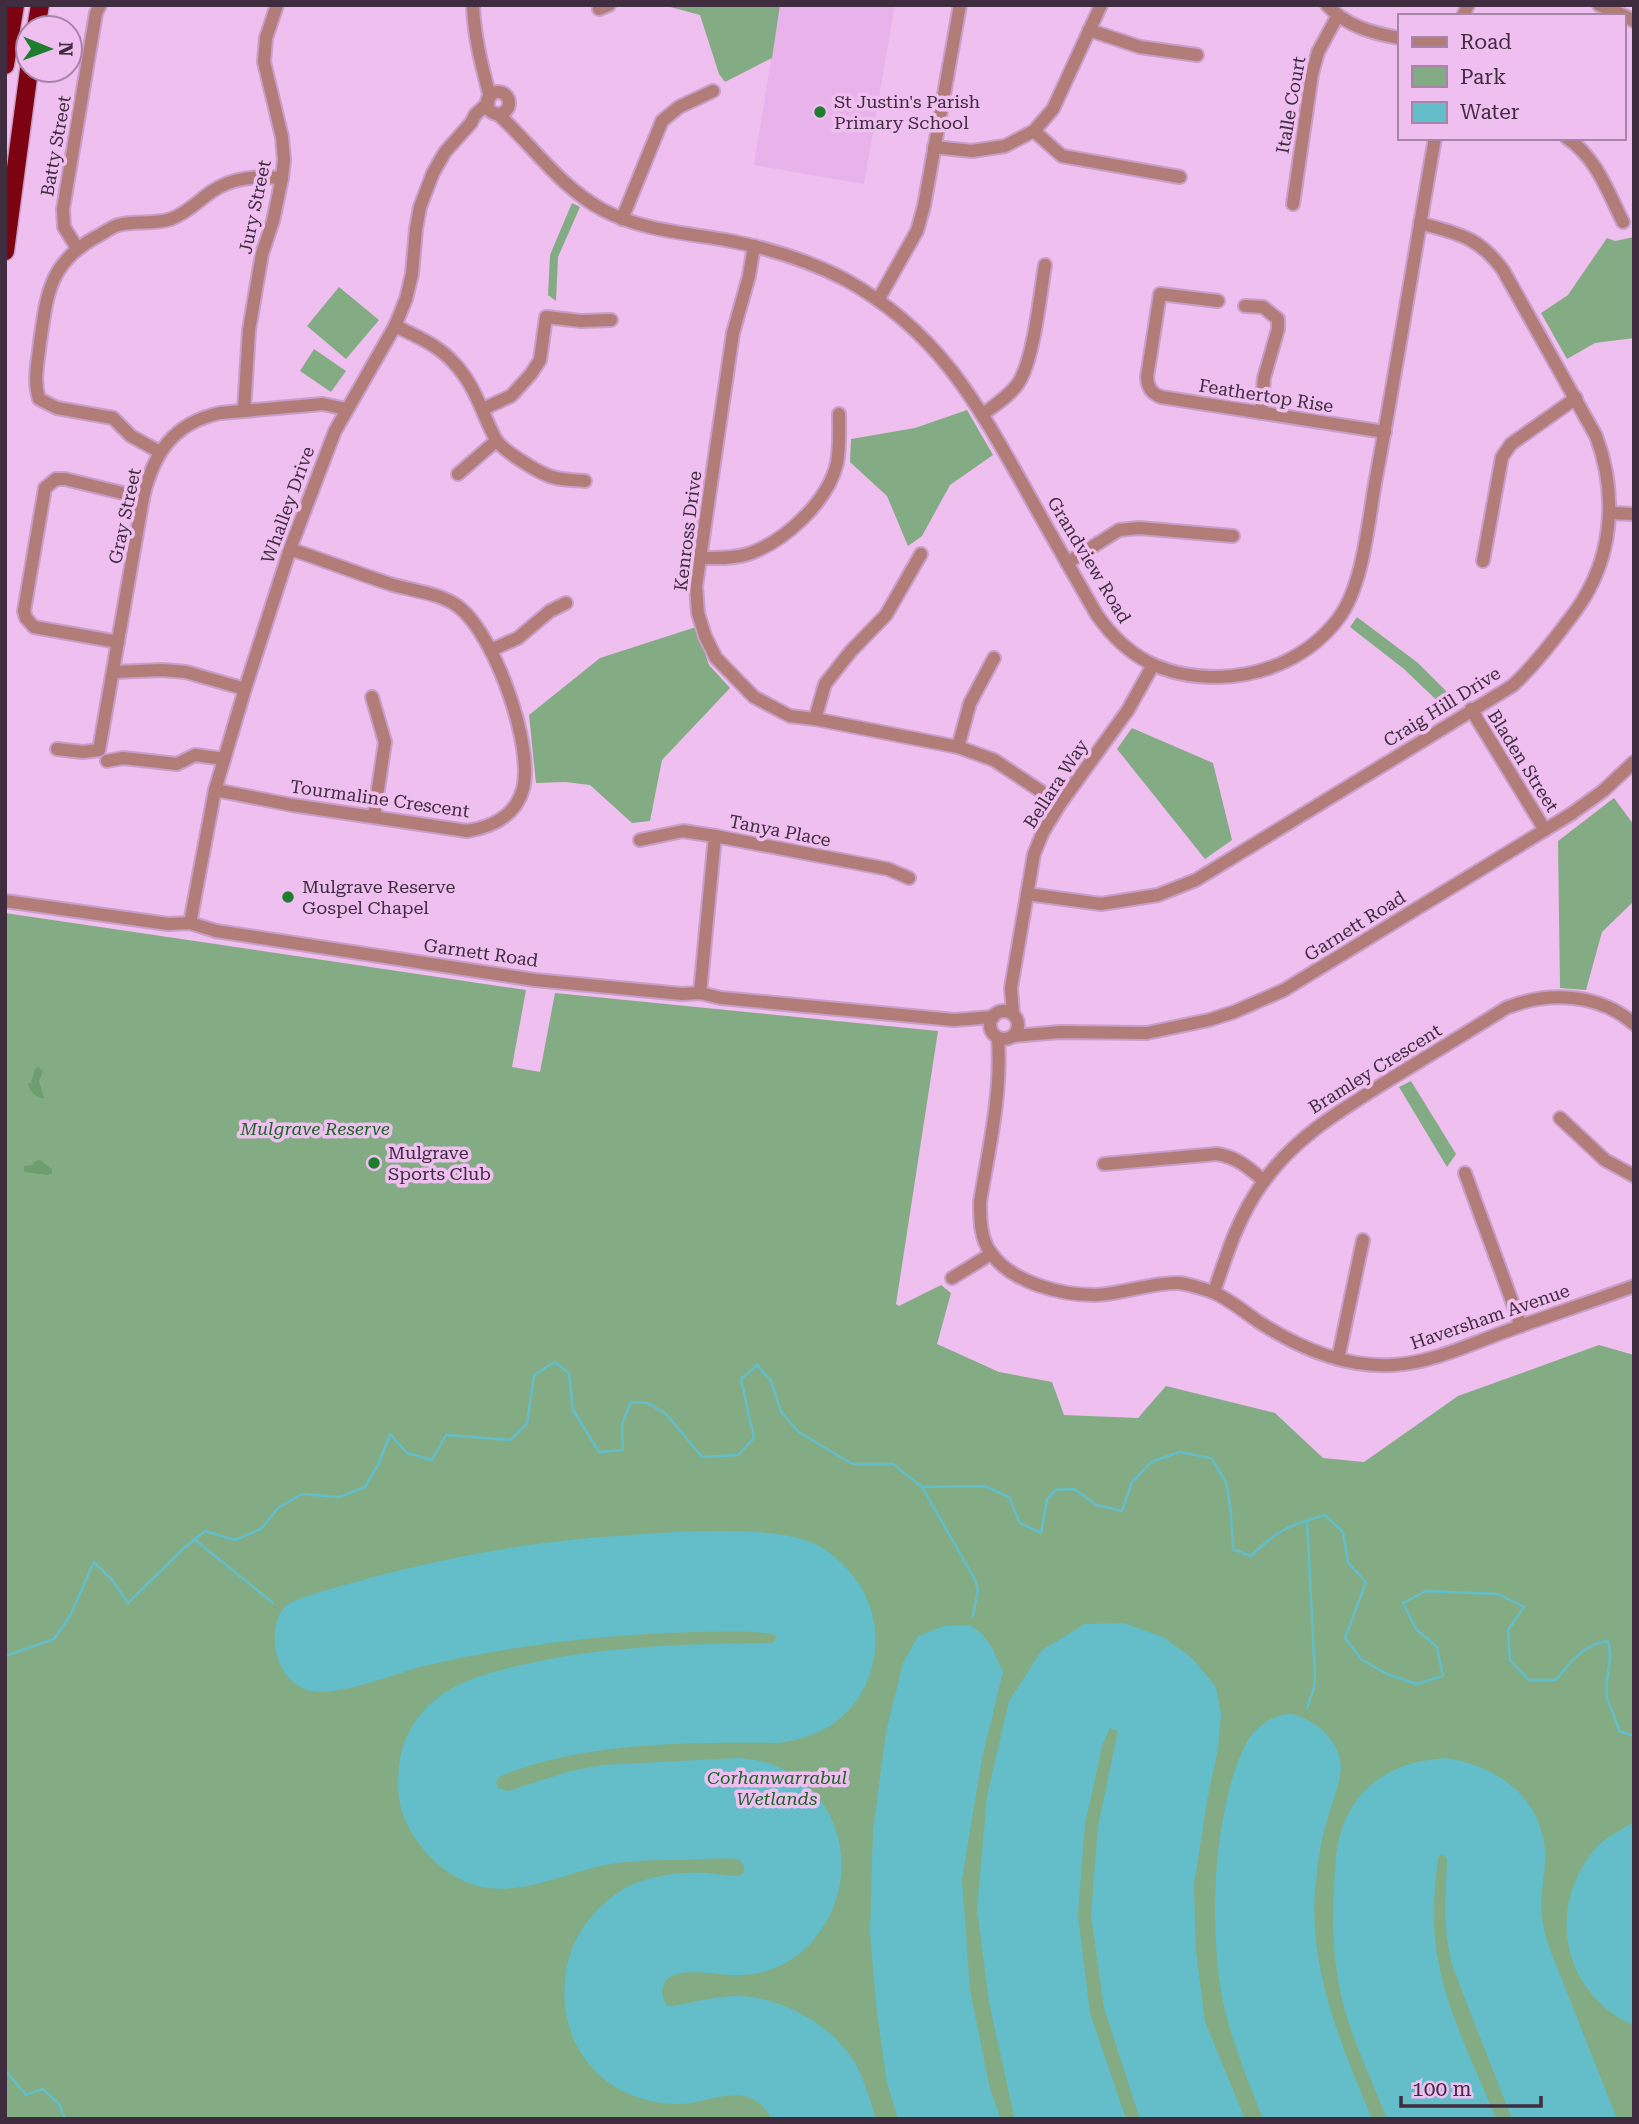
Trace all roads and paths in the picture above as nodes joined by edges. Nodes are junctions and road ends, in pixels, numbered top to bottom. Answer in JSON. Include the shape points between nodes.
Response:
{"nodes":[{"id":1,"x":15,"y":5,"type":"edge"},
{"id":2,"x":100,"y":5,"type":"edge"},
{"id":3,"x":277,"y":5,"type":"edge"},
{"id":4,"x":473,"y":5,"type":"edge"},
{"id":5,"x":960,"y":5,"type":"edge"},
{"id":6,"x":1101,"y":5,"type":"edge"},
{"id":7,"x":1327,"y":5,"type":"edge"},
{"id":8,"x":1599,"y":5,"type":"edge"},
{"id":9,"x":1623,"y":10,"type":"edge"},
{"id":10,"x":1337,"y":17,"type":"junction"},
{"id":11,"x":1634,"y":21,"type":"edge"},
{"id":12,"x":1088,"y":30,"type":"junction"},
{"id":13,"x":1398,"y":38,"type":"edge"},
{"id":14,"x":1197,"y":55,"type":"dead end"},
{"id":15,"x":5,"y":65,"type":"edge"},
{"id":16,"x":27,"y":84,"type":"edge"},
{"id":17,"x":713,"y":91,"type":"dead end"},
{"id":18,"x":496,"y":104,"type":"junction"},
{"id":19,"x":1034,"y":131,"type":"junction"},
{"id":20,"x":1435,"y":140,"type":"edge"},
{"id":21,"x":1569,"y":140,"type":"edge"},
{"id":22,"x":934,"y":147,"type":"junction"},
{"id":23,"x":1180,"y":177,"type":"dead end"},
{"id":24,"x":282,"y":178,"type":"junction"},
{"id":25,"x":1293,"y":204,"type":"dead end"},
{"id":26,"x":622,"y":219,"type":"junction"},
{"id":27,"x":1623,"y":222,"type":"dead end"},
{"id":28,"x":1420,"y":223,"type":"junction"},
{"id":29,"x":758,"y":247,"type":"junction"},
{"id":30,"x":77,"y":248,"type":"junction"},
{"id":31,"x":5,"y":251,"type":"edge"},
{"id":32,"x":1045,"y":265,"type":"dead end"},
{"id":33,"x":878,"y":300,"type":"junction"},
{"id":34,"x":1218,"y":301,"type":"dead end"},
{"id":35,"x":1245,"y":306,"type":"dead end"},
{"id":36,"x":611,"y":320,"type":"dead end"},
{"id":37,"x":395,"y":326,"type":"junction"},
{"id":38,"x":1576,"y":398,"type":"junction"},
{"id":39,"x":483,"y":409,"type":"junction"},
{"id":40,"x":248,"y":410,"type":"junction"},
{"id":41,"x":1261,"y":413,"type":"junction"},
{"id":42,"x":344,"y":414,"type":"junction"},
{"id":43,"x":839,"y":414,"type":"dead end"},
{"id":44,"x":983,"y":414,"type":"junction"},
{"id":45,"x":1385,"y":432,"type":"junction"},
{"id":46,"x":496,"y":441,"type":"junction"},
{"id":47,"x":160,"y":452,"type":"junction"},
{"id":48,"x":458,"y":474,"type":"dead end"},
{"id":49,"x":585,"y":481,"type":"dead end"},
{"id":50,"x":143,"y":498,"type":"junction"},
{"id":51,"x":1610,"y":513,"type":"junction"},
{"id":52,"x":1634,"y":514,"type":"edge"},
{"id":53,"x":1233,"y":536,"type":"dead end"},
{"id":54,"x":290,"y":549,"type":"junction"},
{"id":55,"x":921,"y":554,"type":"dead end"},
{"id":56,"x":699,"y":558,"type":"junction"},
{"id":57,"x":1483,"y":561,"type":"dead end"},
{"id":58,"x":1067,"y":563,"type":"junction"},
{"id":59,"x":566,"y":603,"type":"dead end"},
{"id":60,"x":118,"y":642,"type":"junction"},
{"id":61,"x":491,"y":650,"type":"junction"},
{"id":62,"x":994,"y":658,"type":"dead end"},
{"id":63,"x":1150,"y":663,"type":"junction"},
{"id":64,"x":114,"y":672,"type":"junction"},
{"id":65,"x":245,"y":690,"type":"junction"},
{"id":66,"x":372,"y":698,"type":"dead end"},
{"id":67,"x":1471,"y":709,"type":"junction"},
{"id":68,"x":815,"y":719,"type":"junction"},
{"id":69,"x":958,"y":747,"type":"junction"},
{"id":70,"x":57,"y":749,"type":"dead end"},
{"id":71,"x":224,"y":759,"type":"junction"},
{"id":72,"x":107,"y":761,"type":"dead end"},
{"id":73,"x":1634,"y":762,"type":"edge"},
{"id":74,"x":215,"y":790,"type":"junction"},
{"id":75,"x":1060,"y":804,"type":"junction"},
{"id":76,"x":373,"y":816,"type":"junction"},
{"id":77,"x":1545,"y":830,"type":"junction"},
{"id":78,"x":715,"y":836,"type":"junction"},
{"id":79,"x":640,"y":840,"type":"dead end"},
{"id":80,"x":909,"y":878,"type":"dead end"},
{"id":81,"x":1027,"y":894,"type":"junction"},
{"id":82,"x":5,"y":901,"type":"edge"},
{"id":83,"x":190,"y":923,"type":"junction"},
{"id":84,"x":700,"y":993,"type":"junction"},
{"id":85,"x":1006,"y":1016,"type":"junction"},
{"id":86,"x":954,"y":1020,"type":"junction"},
{"id":87,"x":1634,"y":1024,"type":"edge"},
{"id":88,"x":1060,"y":1032,"type":"junction"},
{"id":89,"x":1003,"y":1036,"type":"junction"},
{"id":90,"x":1560,"y":1118,"type":"dead end"},
{"id":91,"x":1104,"y":1164,"type":"dead end"},
{"id":92,"x":1465,"y":1172,"type":"dead end"},
{"id":93,"x":1634,"y":1176,"type":"edge"},
{"id":94,"x":1264,"y":1181,"type":"junction"},
{"id":95,"x":1363,"y":1240,"type":"dead end"},
{"id":96,"x":991,"y":1254,"type":"junction"},
{"id":97,"x":952,"y":1278,"type":"dead end"},
{"id":98,"x":1634,"y":1286,"type":"edge"},
{"id":99,"x":1214,"y":1292,"type":"junction"},
{"id":100,"x":1521,"y":1326,"type":"junction"},
{"id":101,"x":1338,"y":1359,"type":"junction"}],
"edges":[{"from":1,"to":15,"type":"highway"},
{"from":2,"to":30,"type":"street","name":"Batty Street","via":[[63,209],[64,227]]},
{"from":3,"to":24,"type":"street","name":"Jury Street","via":[[264,62],[282,137]]},
{"from":4,"to":18,"type":"street","via":[[483,66]]},
{"from":5,"to":22,"type":"street"},
{"from":6,"to":12,"type":"street"},
{"from":7,"to":10,"type":"street"},
{"from":8,"to":9,"type":"street"},
{"from":9,"to":11,"type":"street"},
{"from":10,"to":13,"type":"street","via":[[1372,33]]},
{"from":10,"to":25,"type":"street","name":"Italle Court","via":[[1312,74]]},
{"from":12,"to":14,"type":"street","via":[[1140,47]]},
{"from":12,"to":19,"type":"street","via":[[1053,109]]},
{"from":16,"to":31,"type":"highway"},
{"from":17,"to":26,"type":"street","via":[[662,121]]},
{"from":18,"to":26,"type":"street","name":"Grandview Road","via":[[567,185]]},
{"from":18,"to":37,"type":"street","name":"Whalley Drive","via":[[471,123],[433,173],[420,207],[412,274]]},
{"from":19,"to":22,"type":"street","via":[[1005,146],[972,151]]},
{"from":19,"to":23,"type":"street","via":[[1062,156]]},
{"from":20,"to":28,"type":"street","name":"Grandview Road"},
{"from":21,"to":27,"type":"street","via":[[1587,155]]},
{"from":22,"to":33,"type":"street","via":[[917,231]]},
{"from":24,"to":30,"type":"street","via":[[225,184],[171,219],[118,225]]},
{"from":24,"to":40,"type":"street","name":"Jury Street","via":[[262,254],[250,330]]},
{"from":26,"to":29,"type":"street","name":"Grandview Road"},
{"from":28,"to":38,"type":"street","name":"Craig Hill Drive","via":[[1476,242],[1491,254]]},
{"from":28,"to":45,"type":"street","name":"Grandview Road"},
{"from":29,"to":33,"type":"street","name":"Grandview Road","via":[[821,268]]},
{"from":29,"to":56,"type":"street","name":"Kenross Drive","via":[[733,332]]},
{"from":30,"to":47,"type":"street","via":[[51,284],[34,386],[39,399],[57,408],[113,418],[131,436]]},
{"from":32,"to":44,"type":"street","via":[[1029,358],[1019,382]]},
{"from":33,"to":44,"type":"street","name":"Grandview Road","via":[[934,349]]},
{"from":34,"to":41,"type":"street","name":"Feathertop Rise","via":[[1160,294],[1147,384],[1161,397]]},
{"from":35,"to":41,"type":"street","via":[[1263,307],[1278,319]]},
{"from":36,"to":39,"type":"street","via":[[546,317],[540,360],[531,374],[511,396]]},
{"from":37,"to":39,"type":"street","via":[[434,345],[454,363]]},
{"from":37,"to":42,"type":"street","name":"Whalley Drive"},
{"from":38,"to":51,"type":"street","name":"Craig Hill Drive","via":[[1603,458]]},
{"from":38,"to":57,"type":"street","via":[[1511,444],[1502,457]]},
{"from":39,"to":46,"type":"street"},
{"from":40,"to":42,"type":"street","name":"Gray Street","via":[[323,404]]},
{"from":40,"to":47,"type":"street","name":"Gray Street","via":[[190,423]]},
{"from":41,"to":45,"type":"street","name":"Feathertop Rise"},
{"from":42,"to":54,"type":"street","name":"Whalley Drive"},
{"from":43,"to":56,"type":"street","via":[[836,465],[817,505],[762,548],[745,555]]},
{"from":44,"to":58,"type":"street","name":"Grandview Road"},
{"from":45,"to":63,"type":"street","name":"Grandview Road","via":[[1359,573],[1351,597],[1323,635],[1292,658],[1257,673],[1196,676]]},
{"from":46,"to":48,"type":"street"},
{"from":46,"to":49,"type":"street","via":[[529,467],[552,477]]},
{"from":47,"to":50,"type":"street","name":"Gray Street"},
{"from":50,"to":60,"type":"street","name":"Gray Street"},
{"from":50,"to":60,"type":"street","via":[[65,479],[56,479],[45,488],[26,618],[34,627]]},
{"from":51,"to":52,"type":"street"},
{"from":51,"to":67,"type":"street","name":"Craig Hill Drive","via":[[1603,555],[1584,598],[1530,669]]},
{"from":53,"to":58,"type":"street","via":[[1119,530]]},
{"from":54,"to":61,"type":"street","name":"Tourmaline Crescent","via":[[459,607]]},
{"from":54,"to":65,"type":"street","name":"Whalley Drive"},
{"from":55,"to":68,"type":"street","via":[[886,615],[825,684]]},
{"from":56,"to":68,"type":"street","name":"Kenross Drive","via":[[698,613],[716,658],[754,697],[790,716]]},
{"from":58,"to":63,"type":"street","name":"Grandview Road","via":[[1105,626]]},
{"from":59,"to":61,"type":"street","via":[[518,638]]},
{"from":60,"to":64,"type":"street","name":"Gray Street"},
{"from":61,"to":76,"type":"street","name":"Tourmaline Crescent","via":[[517,715],[525,771],[512,810],[487,828],[467,831]]},
{"from":62,"to":69,"type":"street","via":[[970,703]]},
{"from":63,"to":75,"type":"street","name":"Bellara Way","via":[[1128,710]]},
{"from":64,"to":65,"type":"street","via":[[187,672]]},
{"from":64,"to":70,"type":"street","name":"Gray Street","via":[[99,750]]},
{"from":65,"to":71,"type":"street","name":"Whalley Drive"},
{"from":66,"to":76,"type":"street","via":[[385,742]]},
{"from":67,"to":77,"type":"street","name":"Bladen Street"},
{"from":67,"to":81,"type":"street","name":"Craig Hill Drive","via":[[1196,880],[1158,895],[1101,904]]},
{"from":68,"to":69,"type":"street","name":"Kenross Drive"},
{"from":69,"to":75,"type":"street","name":"Kenross Drive","via":[[994,760]]},
{"from":71,"to":72,"type":"street","via":[[195,755],[177,764],[123,758]]},
{"from":71,"to":74,"type":"street","name":"Whalley Drive"},
{"from":73,"to":77,"type":"street","name":"Garnett Road","via":[[1603,791]]},
{"from":74,"to":76,"type":"street","name":"Tourmaline Crescent"},
{"from":74,"to":83,"type":"street","name":"Whalley Drive"},
{"from":75,"to":81,"type":"street","name":"Bellara Way","via":[[1034,854]]},
{"from":77,"to":88,"type":"street","name":"Garnett Road","via":[[1258,1003],[1209,1020],[1147,1033]]},
{"from":78,"to":79,"type":"street","via":[[683,831]]},
{"from":78,"to":80,"type":"street","name":"Tanya Place","via":[[888,869]]},
{"from":78,"to":84,"type":"street","name":"Tanya Place"},
{"from":81,"to":85,"type":"street","name":"Bellara Way"},
{"from":82,"to":83,"type":"street","name":"Garnett Road"},
{"from":83,"to":84,"type":"street","name":"Garnett Road","via":[[216,931],[535,980]]},
{"from":84,"to":86,"type":"street","name":"Garnett Road"},
{"from":85,"to":86,"type":"street","name":"Garnett Road"},
{"from":85,"to":88,"type":"street","name":"Garnett Road"},
{"from":85,"to":89,"type":"street","via":[[1018,1028]]},
{"from":85,"to":89,"type":"street","via":[[990,1024]]},
{"from":86,"to":89,"type":"street","name":"Garnett Road"},
{"from":87,"to":94,"type":"street","name":"Bramley Crescent","via":[[1595,1003],[1575,999],[1558,997],[1515,1005],[1320,1124]]},
{"from":88,"to":89,"type":"street","name":"Garnett Road"},
{"from":89,"to":96,"type":"street","via":[[980,1202],[982,1233]]},
{"from":90,"to":93,"type":"street","via":[[1605,1160]]},
{"from":91,"to":94,"type":"street","via":[[1228,1155]]},
{"from":92,"to":100,"type":"street"},
{"from":94,"to":99,"type":"street","name":"Bramley Crescent","via":[[1242,1215]]},
{"from":95,"to":101,"type":"street"},
{"from":96,"to":97,"type":"street"},
{"from":96,"to":99,"type":"street","name":"Haversham Avenue","via":[[1013,1273],[1049,1289],[1099,1295],[1183,1283]]},
{"from":98,"to":100,"type":"street","name":"Haversham Avenue"},
{"from":99,"to":101,"type":"street","name":"Haversham Avenue","via":[[1277,1333]]},
{"from":100,"to":101,"type":"street","name":"Haversham Avenue","via":[[1411,1364],[1372,1365]]}]}
